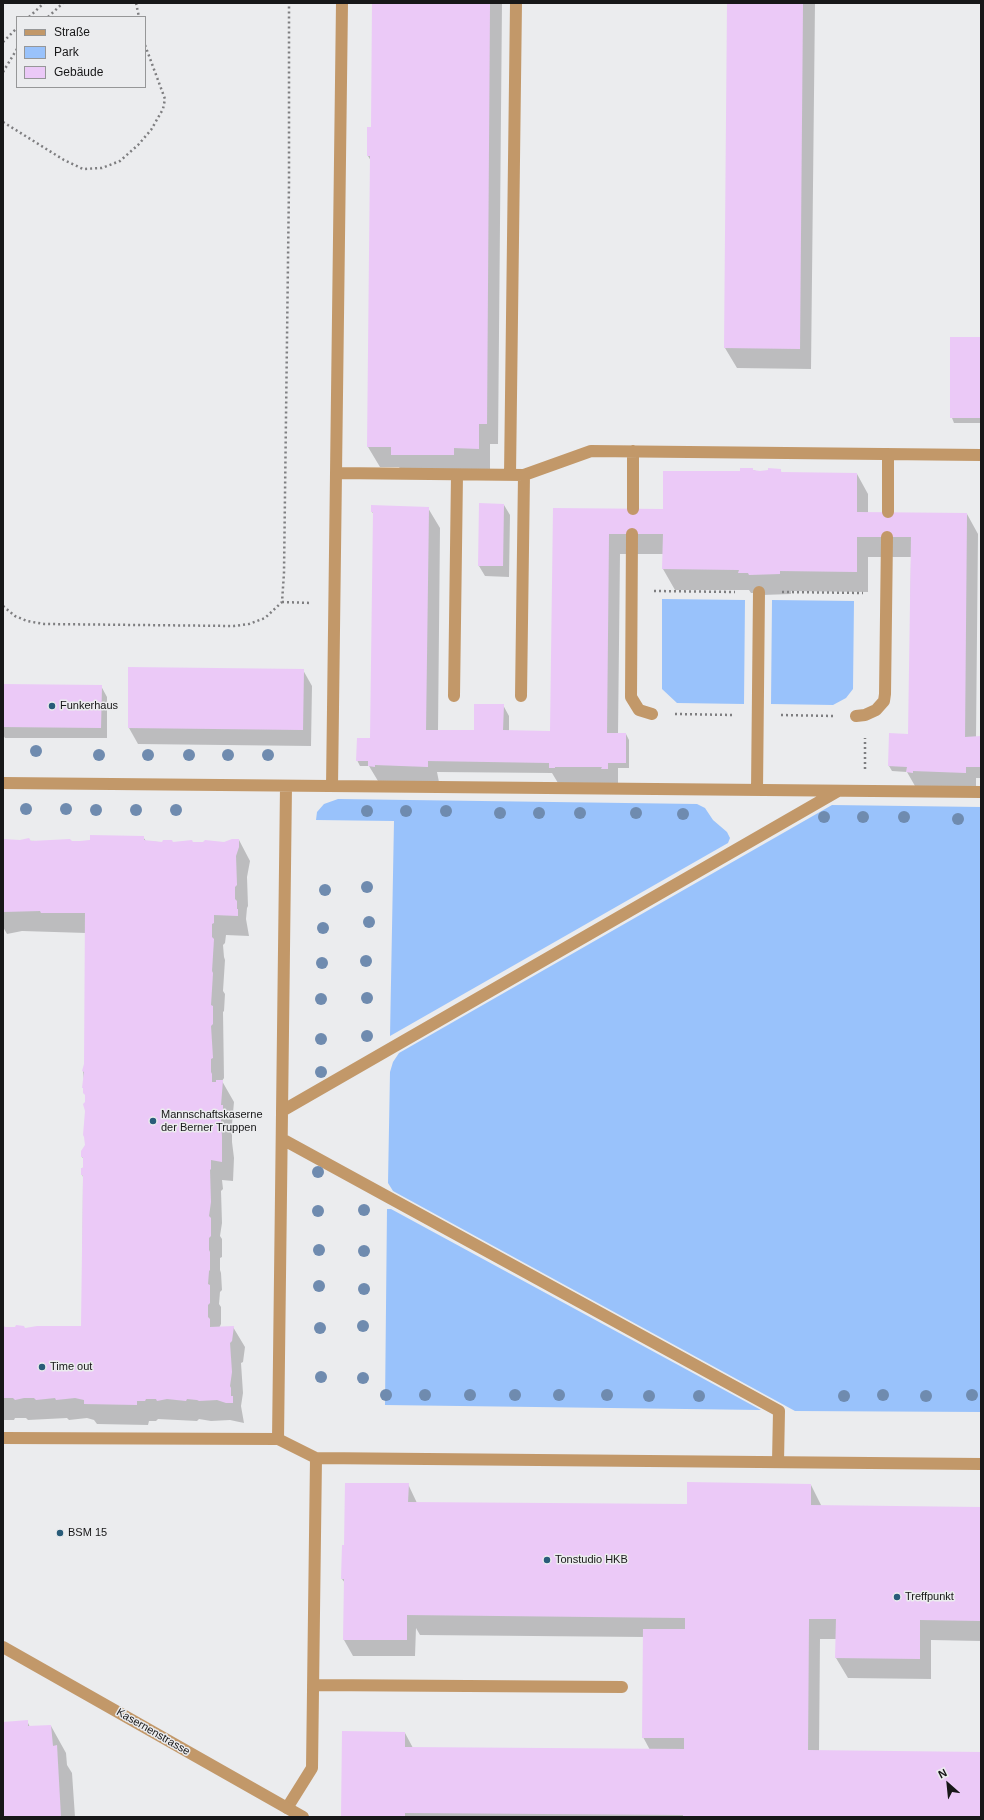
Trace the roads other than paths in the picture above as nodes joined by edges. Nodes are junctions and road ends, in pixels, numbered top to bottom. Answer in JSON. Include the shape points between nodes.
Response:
{"nodes":[{"id":1,"x":342,"y":3,"type":"edge"},
{"id":2,"x":516,"y":3,"type":"edge"},
{"id":3,"x":633,"y":451,"type":"junction"},
{"id":4,"x":888,"y":454,"type":"junction"},
{"id":5,"x":981,"y":455,"type":"edge"},
{"id":6,"x":336,"y":474,"type":"junction"},
{"id":7,"x":457,"y":475,"type":"junction"},
{"id":8,"x":510,"y":475,"type":"junction"},
{"id":9,"x":524,"y":475,"type":"junction"},
{"id":10,"x":633,"y":509,"type":"dead end"},
{"id":11,"x":888,"y":512,"type":"dead end"},
{"id":12,"x":632,"y":534,"type":"dead end"},
{"id":13,"x":887,"y":537,"type":"dead end"},
{"id":14,"x":759,"y":592,"type":"dead end"},
{"id":15,"x":454,"y":696,"type":"dead end"},
{"id":16,"x":521,"y":696,"type":"dead end"},
{"id":17,"x":652,"y":714,"type":"dead end"},
{"id":18,"x":861,"y":716,"type":"road end"},
{"id":19,"x":3,"y":783,"type":"edge"},
{"id":20,"x":286,"y":786,"type":"junction"},
{"id":21,"x":332,"y":786,"type":"junction"},
{"id":22,"x":757,"y":790,"type":"junction"},
{"id":23,"x":838,"y":791,"type":"junction"},
{"id":24,"x":981,"y":792,"type":"edge"},
{"id":25,"x":282,"y":1111,"type":"junction"},
{"id":26,"x":282,"y":1139,"type":"junction"},
{"id":27,"x":3,"y":1438,"type":"edge"},
{"id":28,"x":278,"y":1439,"type":"junction"},
{"id":29,"x":316,"y":1458,"type":"junction"},
{"id":30,"x":778,"y":1462,"type":"junction"},
{"id":31,"x":981,"y":1464,"type":"edge"},
{"id":32,"x":3,"y":1647,"type":"edge"},
{"id":33,"x":313,"y":1685,"type":"junction"},
{"id":34,"x":622,"y":1688,"type":"dead end"},
{"id":35,"x":296,"y":1814,"type":"edge"}],
"edges":[{"from":1,"to":6,"type":"street"},
{"from":2,"to":8,"type":"street"},
{"from":3,"to":4,"type":"street"},
{"from":3,"to":9,"type":"street","via":[[591,451]]},
{"from":3,"to":10,"type":"street"},
{"from":4,"to":5,"type":"street"},
{"from":4,"to":11,"type":"street"},
{"from":6,"to":7,"type":"street"},
{"from":6,"to":21,"type":"street"},
{"from":7,"to":8,"type":"street"},
{"from":7,"to":15,"type":"street"},
{"from":8,"to":9,"type":"street"},
{"from":9,"to":16,"type":"street"},
{"from":12,"to":17,"type":"street","via":[[631,697],[639,710]]},
{"from":13,"to":18,"type":"street","via":[[885,694],[880,706]]},
{"from":14,"to":22,"type":"street"},
{"from":19,"to":20,"type":"street"},
{"from":20,"to":21,"type":"street"},
{"from":20,"to":25,"type":"street"},
{"from":21,"to":22,"type":"street"},
{"from":22,"to":23,"type":"street"},
{"from":23,"to":24,"type":"street"},
{"from":23,"to":25,"type":"street"},
{"from":25,"to":26,"type":"street"},
{"from":26,"to":28,"type":"street"},
{"from":26,"to":30,"type":"street","via":[[779,1411]]},
{"from":27,"to":28,"type":"street"},
{"from":28,"to":29,"type":"street"},
{"from":29,"to":30,"type":"street"},
{"from":29,"to":33,"type":"street"},
{"from":30,"to":31,"type":"street"},
{"from":32,"to":35,"type":"street","name":"Kasernenstrasse"},
{"from":33,"to":34,"type":"street"},
{"from":33,"to":35,"type":"street","via":[[312,1768]]}]}
